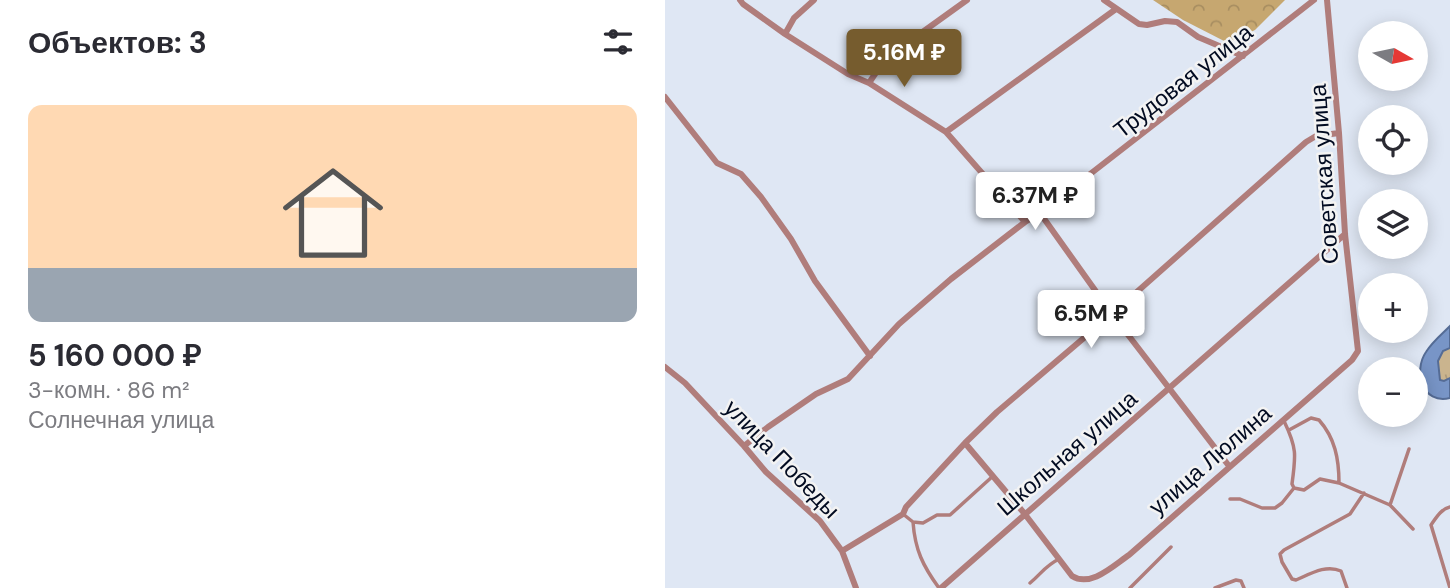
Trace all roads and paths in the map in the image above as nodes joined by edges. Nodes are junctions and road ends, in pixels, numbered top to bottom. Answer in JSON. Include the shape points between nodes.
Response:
{"nodes":[{"id":1,"x":740,"y":0,"type":"edge"},
{"id":2,"x":814,"y":0,"type":"edge"},
{"id":3,"x":967,"y":0,"type":"edge"},
{"id":4,"x":1104,"y":0,"type":"edge"},
{"id":5,"x":1314,"y":0,"type":"edge"},
{"id":6,"x":1327,"y":0,"type":"edge"},
{"id":7,"x":1116,"y":9,"type":"junction"},
{"id":8,"x":785,"y":34,"type":"junction"},
{"id":9,"x":1243,"y":56,"type":"junction"},
{"id":10,"x":869,"y":83,"type":"junction"},
{"id":11,"x":665,"y":97,"type":"edge"},
{"id":12,"x":946,"y":132,"type":"junction"},
{"id":13,"x":1339,"y":133,"type":"junction"},
{"id":14,"x":1040,"y":213,"type":"junction"},
{"id":15,"x":1025,"y":222,"type":"junction"},
{"id":16,"x":1345,"y":234,"type":"junction"},
{"id":17,"x":1112,"y":314,"type":"junction"},
{"id":18,"x":1357,"y":345,"type":"joint"},
{"id":19,"x":870,"y":356,"type":"junction"},
{"id":20,"x":665,"y":367,"type":"edge"},
{"id":21,"x":1167,"y":388,"type":"junction"},
{"id":22,"x":1284,"y":419,"type":"junction"},
{"id":23,"x":1289,"y":430,"type":"junction"},
{"id":24,"x":965,"y":443,"type":"junction"},
{"id":25,"x":744,"y":446,"type":"junction"},
{"id":26,"x":1409,"y":449,"type":"dead end"},
{"id":27,"x":1229,"y":466,"type":"junction"},
{"id":28,"x":993,"y":476,"type":"junction"},
{"id":29,"x":1339,"y":483,"type":"junction"},
{"id":30,"x":1294,"y":488,"type":"junction"},
{"id":31,"x":1364,"y":493,"type":"junction"},
{"id":32,"x":1230,"y":499,"type":"dead end"},
{"id":33,"x":1390,"y":505,"type":"junction"},
{"id":34,"x":1450,"y":507,"type":"edge"},
{"id":35,"x":1024,"y":513,"type":"junction"},
{"id":36,"x":903,"y":514,"type":"junction"},
{"id":37,"x":913,"y":522,"type":"junction"},
{"id":38,"x":1413,"y":529,"type":"dead end"},
{"id":39,"x":1171,"y":547,"type":"dead end"},
{"id":40,"x":842,"y":551,"type":"junction"},
{"id":41,"x":1059,"y":559,"type":"junction"},
{"id":42,"x":1448,"y":578,"type":"edge"},
{"id":43,"x":1030,"y":583,"type":"dead end"},
{"id":44,"x":856,"y":588,"type":"edge"},
{"id":45,"x":940,"y":588,"type":"edge"},
{"id":46,"x":1131,"y":588,"type":"edge"},
{"id":47,"x":1215,"y":588,"type":"edge"},
{"id":48,"x":1244,"y":588,"type":"edge"},
{"id":49,"x":1347,"y":588,"type":"edge"},
{"id":50,"x":1450,"y":588,"type":"edge"}],
"edges":[{"from":1,"to":8,"type":"street"},
{"from":2,"to":8,"type":"street","via":[[793,18]]},
{"from":3,"to":10,"type":"street","via":[[885,59]]},
{"from":4,"to":7,"type":"street"},
{"from":5,"to":9,"type":"street","name":"Трудовая улица"},
{"from":6,"to":13,"type":"street","name":"Советская улица"},
{"from":7,"to":9,"type":"street","via":[[1143,25],[1177,22],[1198,37]]},
{"from":7,"to":12,"type":"street"},
{"from":8,"to":10,"type":"street"},
{"from":9,"to":14,"type":"street","name":"Трудовая улица"},
{"from":10,"to":12,"type":"street"},
{"from":11,"to":19,"type":"street","via":[[717,163],[741,174],[761,197]]},
{"from":12,"to":15,"type":"street"},
{"from":13,"to":16,"type":"street","name":"Советская улица"},
{"from":13,"to":17,"type":"street","via":[[1306,142]]},
{"from":14,"to":15,"type":"street","name":"Трудовая улица"},
{"from":14,"to":17,"type":"street"},
{"from":15,"to":19,"type":"street","name":"Трудовая улица","via":[[951,279]]},
{"from":16,"to":18,"type":"street","name":"Советская улица"},
{"from":16,"to":21,"type":"street","name":"Школьная улица"},
{"from":17,"to":21,"type":"street"},
{"from":17,"to":24,"type":"street"},
{"from":18,"to":22,"type":"street","name":"улица Люлина","via":[[1352,360]]},
{"from":19,"to":25,"type":"street","name":"Трудовая улица","via":[[848,379],[816,394]]},
{"from":20,"to":25,"type":"street","name":"улица Победы"},
{"from":21,"to":27,"type":"street"},
{"from":21,"to":35,"type":"street","name":"Школьная улица"},
{"from":22,"to":23,"type":"lane"},
{"from":22,"to":27,"type":"street","name":"улица Люлина"},
{"from":23,"to":29,"type":"lane","via":[[1311,418],[1319,420],[1336,449]]},
{"from":23,"to":30,"type":"lane","via":[[1295,449]]},
{"from":24,"to":28,"type":"street"},
{"from":24,"to":36,"type":"street"},
{"from":25,"to":40,"type":"street","name":"улица Победы","via":[[820,521]]},
{"from":26,"to":33,"type":"lane"},
{"from":27,"to":41,"type":"street","name":"улица Люлина","via":[[1129,555],[1097,577],[1076,579]]},
{"from":28,"to":35,"type":"street"},
{"from":28,"to":37,"type":"lane","via":[[950,515]]},
{"from":29,"to":30,"type":"lane","via":[[1320,479],[1304,490]]},
{"from":29,"to":31,"type":"lane"},
{"from":30,"to":32,"type":"lane","via":[[1275,508]]},
{"from":31,"to":33,"type":"lane"},
{"from":31,"to":49,"type":"lane","via":[[1350,514],[1280,554],[1292,579],[1334,568],[1341,571]]},
{"from":33,"to":38,"type":"lane"},
{"from":34,"to":42,"type":"lane","via":[[1431,525]]},
{"from":35,"to":41,"type":"street"},
{"from":35,"to":45,"type":"street","name":"Школьная улица"},
{"from":36,"to":37,"type":"lane"},
{"from":36,"to":40,"type":"street"},
{"from":37,"to":45,"type":"lane","via":[[914,541],[927,572]]},
{"from":39,"to":46,"type":"lane"},
{"from":40,"to":44,"type":"street","name":"улица Победы"},
{"from":41,"to":43,"type":"lane"},
{"from":42,"to":50,"type":"lane"},
{"from":47,"to":48,"type":"lane","via":[[1236,580]]}]}
